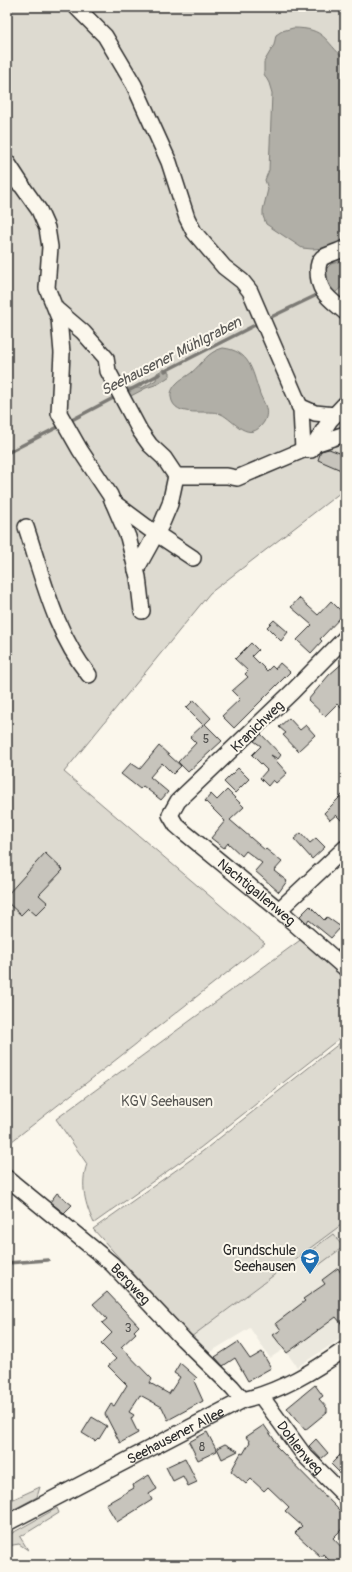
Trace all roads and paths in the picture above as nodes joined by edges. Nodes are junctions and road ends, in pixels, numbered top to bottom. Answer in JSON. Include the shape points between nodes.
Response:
{"nodes":[{"id":1,"x":76,"y":7,"type":"edge"},
{"id":2,"x":7,"y":162,"type":"edge"},
{"id":3,"x":7,"y":178,"type":"edge"},
{"id":4,"x":22,"y":186,"type":"junction"},
{"id":5,"x":345,"y":248,"type":"edge"},
{"id":6,"x":56,"y":309,"type":"junction"},
{"id":7,"x":345,"y":312,"type":"edge"},
{"id":8,"x":345,"y":404,"type":"edge"},
{"id":9,"x":299,"y":406,"type":"junction"},
{"id":10,"x":335,"y":415,"type":"junction"},
{"id":11,"x":345,"y":434,"type":"edge"},
{"id":12,"x":309,"y":447,"type":"junction"},
{"id":13,"x":176,"y":476,"type":"junction"},
{"id":14,"x":112,"y":501,"type":"junction"},
{"id":15,"x":26,"y":527,"type":"dead end"},
{"id":16,"x":157,"y":534,"type":"junction"},
{"id":17,"x":193,"y":558,"type":"dead end"},
{"id":18,"x":136,"y":570,"type":"junction"},
{"id":19,"x":142,"y":611,"type":"dead end"},
{"id":20,"x":345,"y":638,"type":"edge"},
{"id":21,"x":89,"y":675,"type":"dead end"},
{"id":22,"x":170,"y":815,"type":"joint"},
{"id":23,"x":345,"y":848,"type":"edge"},
{"id":24,"x":279,"y":910,"type":"junction"},
{"id":25,"x":345,"y":968,"type":"edge"},
{"id":26,"x":7,"y":1178,"type":"edge"},
{"id":27,"x":345,"y":1349,"type":"edge"},
{"id":28,"x":261,"y":1396,"type":"junction"},
{"id":29,"x":244,"y":1400,"type":"junction"},
{"id":30,"x":345,"y":1496,"type":"edge"},
{"id":31,"x":7,"y":1523,"type":"edge"}],
"edges":[{"from":1,"to":9,"type":"street","via":[[105,36],[131,79],[168,162],[186,218],[194,232],[224,268],[242,281],[250,291]]},
{"from":2,"to":4,"type":"street"},
{"from":3,"to":4,"type":"street","via":[[12,178]]},
{"from":4,"to":6,"type":"street","via":[[47,228],[50,247],[47,288]]},
{"from":5,"to":7,"type":"street","via":[[322,259],[318,265],[320,288]]},
{"from":6,"to":13,"type":"street","via":[[83,332],[106,358],[108,371],[140,431]]},
{"from":6,"to":14,"type":"street","via":[[62,353],[59,413]]},
{"from":8,"to":10,"type":"street"},
{"from":9,"to":10,"type":"street","via":[[315,413]]},
{"from":9,"to":12,"type":"street"},
{"from":10,"to":12,"type":"street"},
{"from":11,"to":12,"type":"street"},
{"from":12,"to":13,"type":"street","via":[[237,478]]},
{"from":13,"to":16,"type":"street","via":[[170,504]]},
{"from":14,"to":16,"type":"street"},
{"from":14,"to":18,"type":"street","via":[[128,536]]},
{"from":15,"to":21,"type":"street","via":[[48,600],[80,664]]},
{"from":16,"to":17,"type":"street"},
{"from":16,"to":18,"type":"street"},
{"from":18,"to":19,"type":"street"},
{"from":20,"to":22,"type":"street","name":"Kranichweg","via":[[178,801]]},
{"from":22,"to":24,"type":"street","name":"Nachtigallenweg","via":[[184,832]]},
{"from":23,"to":24,"type":"street"},
{"from":24,"to":25,"type":"street","name":"Nachtigallenweg"},
{"from":26,"to":29,"type":"street","name":"Bergweg","via":[[112,1264]]},
{"from":27,"to":28,"type":"street","name":"Seehausener Allee","via":[[311,1372]]},
{"from":28,"to":29,"type":"street","name":"Seehausener Allee"},
{"from":28,"to":30,"type":"street","name":"Dohlenweg","via":[[304,1454]]},
{"from":29,"to":31,"type":"street","name":"Seehausener Allee"}]}
